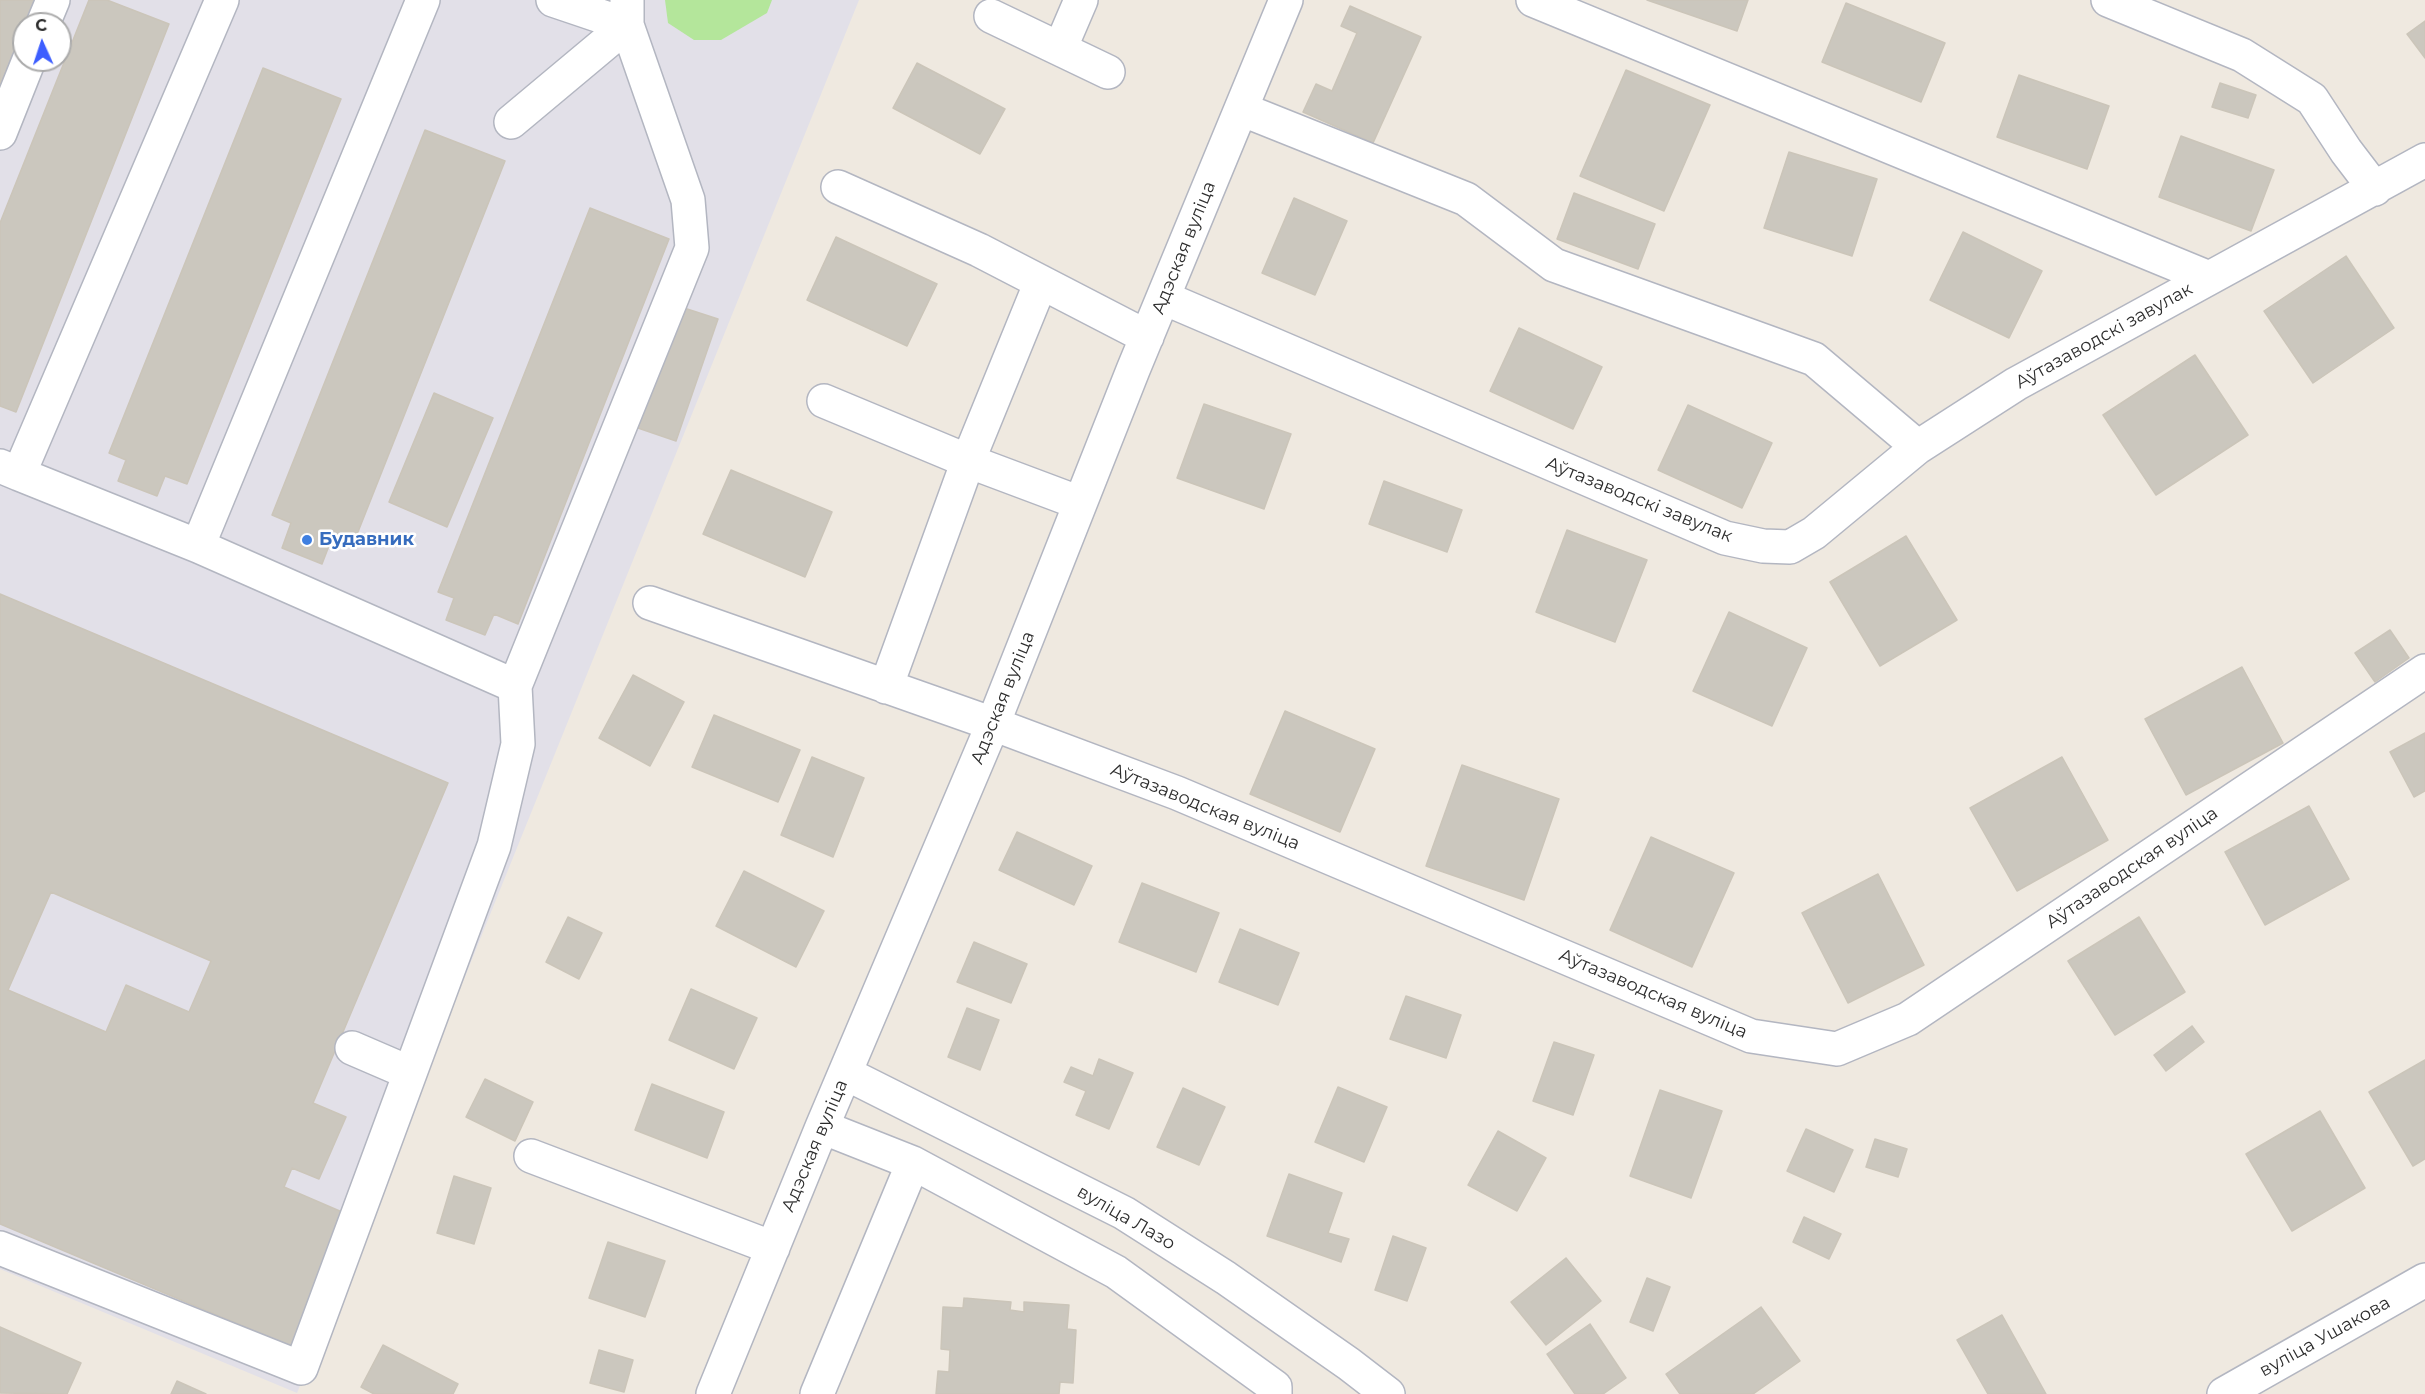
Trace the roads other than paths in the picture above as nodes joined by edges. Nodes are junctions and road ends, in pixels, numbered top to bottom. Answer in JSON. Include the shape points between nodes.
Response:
{"nodes":[{"id":1,"x":222,"y":0,"type":"edge"},
{"id":2,"x":423,"y":0,"type":"edge"},
{"id":3,"x":553,"y":0,"type":"edge"},
{"id":4,"x":1081,"y":0,"type":"edge"},
{"id":5,"x":1286,"y":0,"type":"edge"},
{"id":6,"x":2108,"y":0,"type":"edge"},
{"id":7,"x":1545,"y":2,"type":"edge"},
{"id":8,"x":627,"y":13,"type":"edge"},
{"id":9,"x":991,"y":16,"type":"dead end"},
{"id":10,"x":1060,"y":49,"type":"junction"},
{"id":11,"x":24,"y":72,"type":"edge"},
{"id":12,"x":1108,"y":72,"type":"dead end"},
{"id":13,"x":1241,"y":109,"type":"junction"},
{"id":14,"x":511,"y":122,"type":"dead end"},
{"id":15,"x":0,"y":133,"type":"edge"},
{"id":16,"x":2425,"y":160,"type":"edge"},
{"id":17,"x":838,"y":187,"type":"dead end"},
{"id":18,"x":2375,"y":189,"type":"junction"},
{"id":19,"x":2209,"y":278,"type":"junction"},
{"id":20,"x":1041,"y":282,"type":"junction"},
{"id":21,"x":1164,"y":298,"type":"junction"},
{"id":22,"x":1147,"y":337,"type":"junction"},
{"id":23,"x":824,"y":401,"type":"dead end"},
{"id":24,"x":1918,"y":447,"type":"junction"},
{"id":25,"x":968,"y":461,"type":"junction"},
{"id":26,"x":9,"y":470,"type":"edge"},
{"id":27,"x":1080,"y":503,"type":"junction"},
{"id":28,"x":198,"y":546,"type":"junction"},
{"id":29,"x":650,"y":603,"type":"dead end"},
{"id":30,"x":2425,"y":671,"type":"edge"},
{"id":31,"x":515,"y":686,"type":"junction"},
{"id":32,"x":886,"y":687,"type":"junction"},
{"id":33,"x":993,"y":724,"type":"junction"},
{"id":34,"x":352,"y":1048,"type":"dead end"},
{"id":35,"x":410,"y":1073,"type":"junction"},
{"id":36,"x":845,"y":1074,"type":"junction"},
{"id":37,"x":822,"y":1127,"type":"junction"},
{"id":38,"x":531,"y":1156,"type":"dead end"},
{"id":39,"x":913,"y":1163,"type":"junction"},
{"id":40,"x":0,"y":1248,"type":"edge"},
{"id":41,"x":773,"y":1248,"type":"junction"},
{"id":42,"x":2425,"y":1280,"type":"edge"},
{"id":43,"x":712,"y":1394,"type":"edge"},
{"id":44,"x":817,"y":1394,"type":"edge"},
{"id":45,"x":1275,"y":1394,"type":"edge"},
{"id":46,"x":1388,"y":1394,"type":"edge"},
{"id":47,"x":2224,"y":1394,"type":"edge"}],
"edges":[{"from":1,"to":26,"type":"street"},
{"from":2,"to":28,"type":"street"},
{"from":3,"to":8,"type":"street"},
{"from":4,"to":10,"type":"street"},
{"from":5,"to":13,"type":"street","name":"Адэская вуліца"},
{"from":6,"to":18,"type":"street","via":[[2242,55],[2312,99]]},
{"from":7,"to":19,"type":"street","name":"Аўтазаводскі завулак"},
{"from":8,"to":14,"type":"street"},
{"from":8,"to":31,"type":"street","via":[[688,200],[692,248]]},
{"from":9,"to":10,"type":"street"},
{"from":10,"to":12,"type":"street"},
{"from":11,"to":15,"type":"street"},
{"from":13,"to":21,"type":"street","name":"Адэская вуліца"},
{"from":13,"to":24,"type":"street","via":[[1466,199],[1554,265],[1814,359]]},
{"from":16,"to":18,"type":"street","name":"Аўтазаводскі завулак"},
{"from":17,"to":20,"type":"street"},
{"from":18,"to":19,"type":"street","name":"Аўтазаводскі завулак"},
{"from":19,"to":24,"type":"street","name":"Аўтазаводскі завулак","via":[[2016,384]]},
{"from":20,"to":22,"type":"street"},
{"from":20,"to":25,"type":"street"},
{"from":21,"to":22,"type":"street","name":"Адэская вуліца"},
{"from":21,"to":24,"type":"street","name":"Аўтазаводскі завулак","via":[[1725,538],[1762,546],[1790,547],[1814,533]]},
{"from":22,"to":27,"type":"street","name":"Адэская вуліца"},
{"from":23,"to":25,"type":"street"},
{"from":25,"to":27,"type":"street"},
{"from":25,"to":32,"type":"street"},
{"from":26,"to":28,"type":"street"},
{"from":27,"to":33,"type":"street","name":"Адэская вуліца"},
{"from":28,"to":31,"type":"street"},
{"from":29,"to":32,"type":"street","name":"Аўтазаводская вуліца"},
{"from":30,"to":33,"type":"street","name":"Аўтазаводская вуліца","via":[[1908,1019],[1837,1049],[1751,1036],[1177,793]]},
{"from":31,"to":35,"type":"street","via":[[518,744],[494,846]]},
{"from":32,"to":33,"type":"street","name":"Аўтазаводская вуліца"},
{"from":33,"to":36,"type":"street","name":"Адэская вуліца"},
{"from":34,"to":35,"type":"street"},
{"from":35,"to":40,"type":"street","via":[[301,1368]]},
{"from":36,"to":37,"type":"street","name":"Адэская вуліца"},
{"from":36,"to":46,"type":"street","name":"вуліца Лазо","via":[[1124,1214],[1226,1278]]},
{"from":37,"to":39,"type":"street"},
{"from":37,"to":41,"type":"street","name":"Адэская вуліца"},
{"from":38,"to":41,"type":"street"},
{"from":39,"to":44,"type":"street"},
{"from":39,"to":45,"type":"street","via":[[1116,1272],[1275,1387]]},
{"from":41,"to":43,"type":"street","name":"Адэская вуліца"},
{"from":42,"to":47,"type":"street","name":"вуліца Ушакова"}]}
